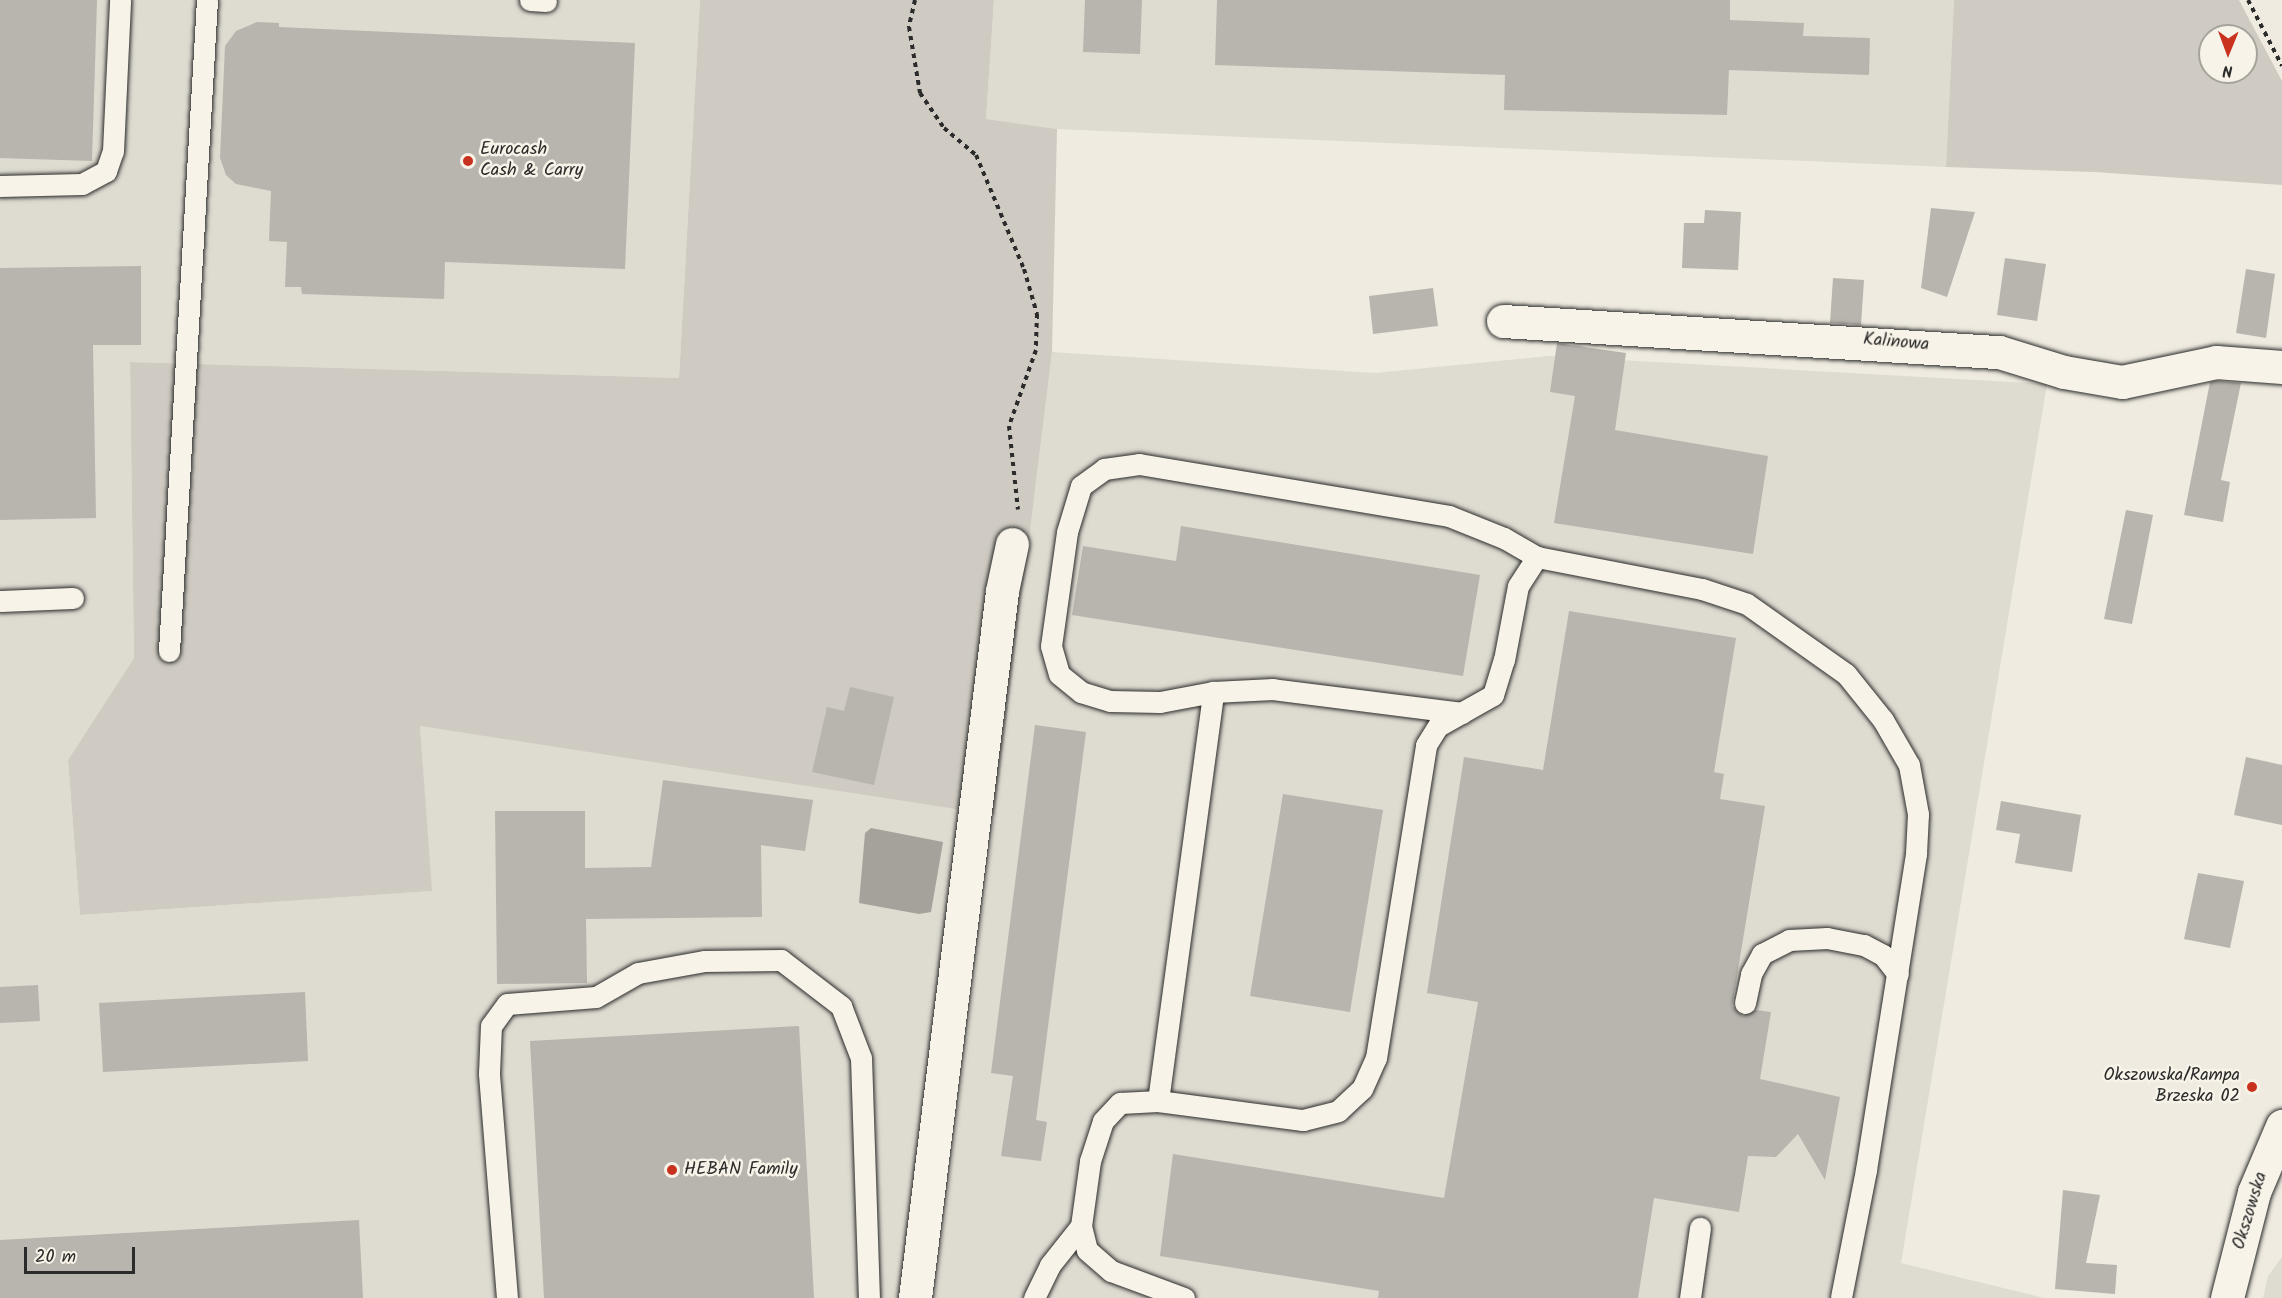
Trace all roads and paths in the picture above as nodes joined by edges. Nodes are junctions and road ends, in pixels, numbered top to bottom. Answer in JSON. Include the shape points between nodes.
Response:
{"nodes":[{"id":1,"x":120,"y":0,"type":"edge"},
{"id":2,"x":207,"y":0,"type":"edge"},
{"id":3,"x":915,"y":0,"type":"edge"},
{"id":4,"x":2248,"y":0,"type":"edge"},
{"id":5,"x":2282,"y":66,"type":"edge"},
{"id":6,"x":0,"y":186,"type":"edge"},
{"id":7,"x":1503,"y":321,"type":"dead end"},
{"id":8,"x":2282,"y":367,"type":"edge"},
{"id":9,"x":1012,"y":544,"type":"joint"},
{"id":10,"x":1537,"y":557,"type":"junction"},
{"id":11,"x":73,"y":598,"type":"dead end"},
{"id":12,"x":0,"y":601,"type":"edge"},
{"id":13,"x":169,"y":651,"type":"dead end"},
{"id":14,"x":1213,"y":692,"type":"junction"},
{"id":15,"x":1462,"y":713,"type":"junction"},
{"id":16,"x":1898,"y":974,"type":"junction"},
{"id":17,"x":1745,"y":1002,"type":"dead end"},
{"id":18,"x":1158,"y":1101,"type":"junction"},
{"id":19,"x":2282,"y":1126,"type":"edge"},
{"id":20,"x":1080,"y":1226,"type":"junction"},
{"id":21,"x":1700,"y":1228,"type":"dead end"},
{"id":22,"x":507,"y":1298,"type":"edge"},
{"id":23,"x":869,"y":1298,"type":"edge"},
{"id":24,"x":915,"y":1298,"type":"edge"},
{"id":25,"x":1034,"y":1298,"type":"edge"},
{"id":26,"x":1184,"y":1298,"type":"edge"},
{"id":27,"x":1690,"y":1298,"type":"edge"},
{"id":28,"x":1841,"y":1298,"type":"edge"},
{"id":29,"x":2227,"y":1298,"type":"edge"}],
"edges":[{"from":1,"to":6,"type":"lane","via":[[113,151],[106,171],[82,184]]},
{"from":2,"to":13,"type":"lane"},
{"from":3,"to":9,"type":"path","via":[[909,27],[920,93],[944,128],[976,155],[1024,268],[1037,314],[1036,350],[1009,426],[1019,500]]},
{"from":4,"to":5,"type":"path"},
{"from":7,"to":8,"type":"street","name":"Kalinowa","via":[[1999,352],[2064,372],[2122,382],[2216,362]]},
{"from":9,"to":24,"type":"street","via":[[998,626]]},
{"from":10,"to":14,"type":"lane","via":[[1504,538],[1449,516],[1139,465],[1104,470],[1081,486],[1067,532],[1051,646],[1059,674],[1081,692],[1110,701],[1160,702]]},
{"from":10,"to":15,"type":"lane","via":[[1518,586],[1493,696]]},
{"from":10,"to":16,"type":"lane","via":[[1702,589],[1747,604],[1846,674],[1883,720],[1909,765],[1918,814],[1917,854]]},
{"from":11,"to":12,"type":"lane"},
{"from":14,"to":15,"type":"lane","via":[[1273,688]]},
{"from":14,"to":18,"type":"lane"},
{"from":15,"to":18,"type":"lane","via":[[1438,726],[1426,745],[1376,1058],[1362,1089],[1338,1111],[1304,1120]]},
{"from":16,"to":17,"type":"lane","via":[[1883,955],[1864,945],[1827,939],[1789,940],[1762,954],[1751,974]]},
{"from":16,"to":28,"type":"lane"},
{"from":18,"to":20,"type":"lane","via":[[1120,1103],[1102,1121],[1090,1161]]},
{"from":19,"to":29,"type":"street","name":"Okszowska","via":[[2254,1192]]},
{"from":20,"to":25,"type":"lane","via":[[1050,1265]]},
{"from":20,"to":26,"type":"lane","via":[[1088,1250],[1111,1271]]},
{"from":21,"to":27,"type":"lane"},
{"from":22,"to":23,"type":"lane","via":[[489,1073],[491,1026],[507,1004],[596,997],[638,973],[705,961],[781,960],[841,1006],[861,1058]]}]}
